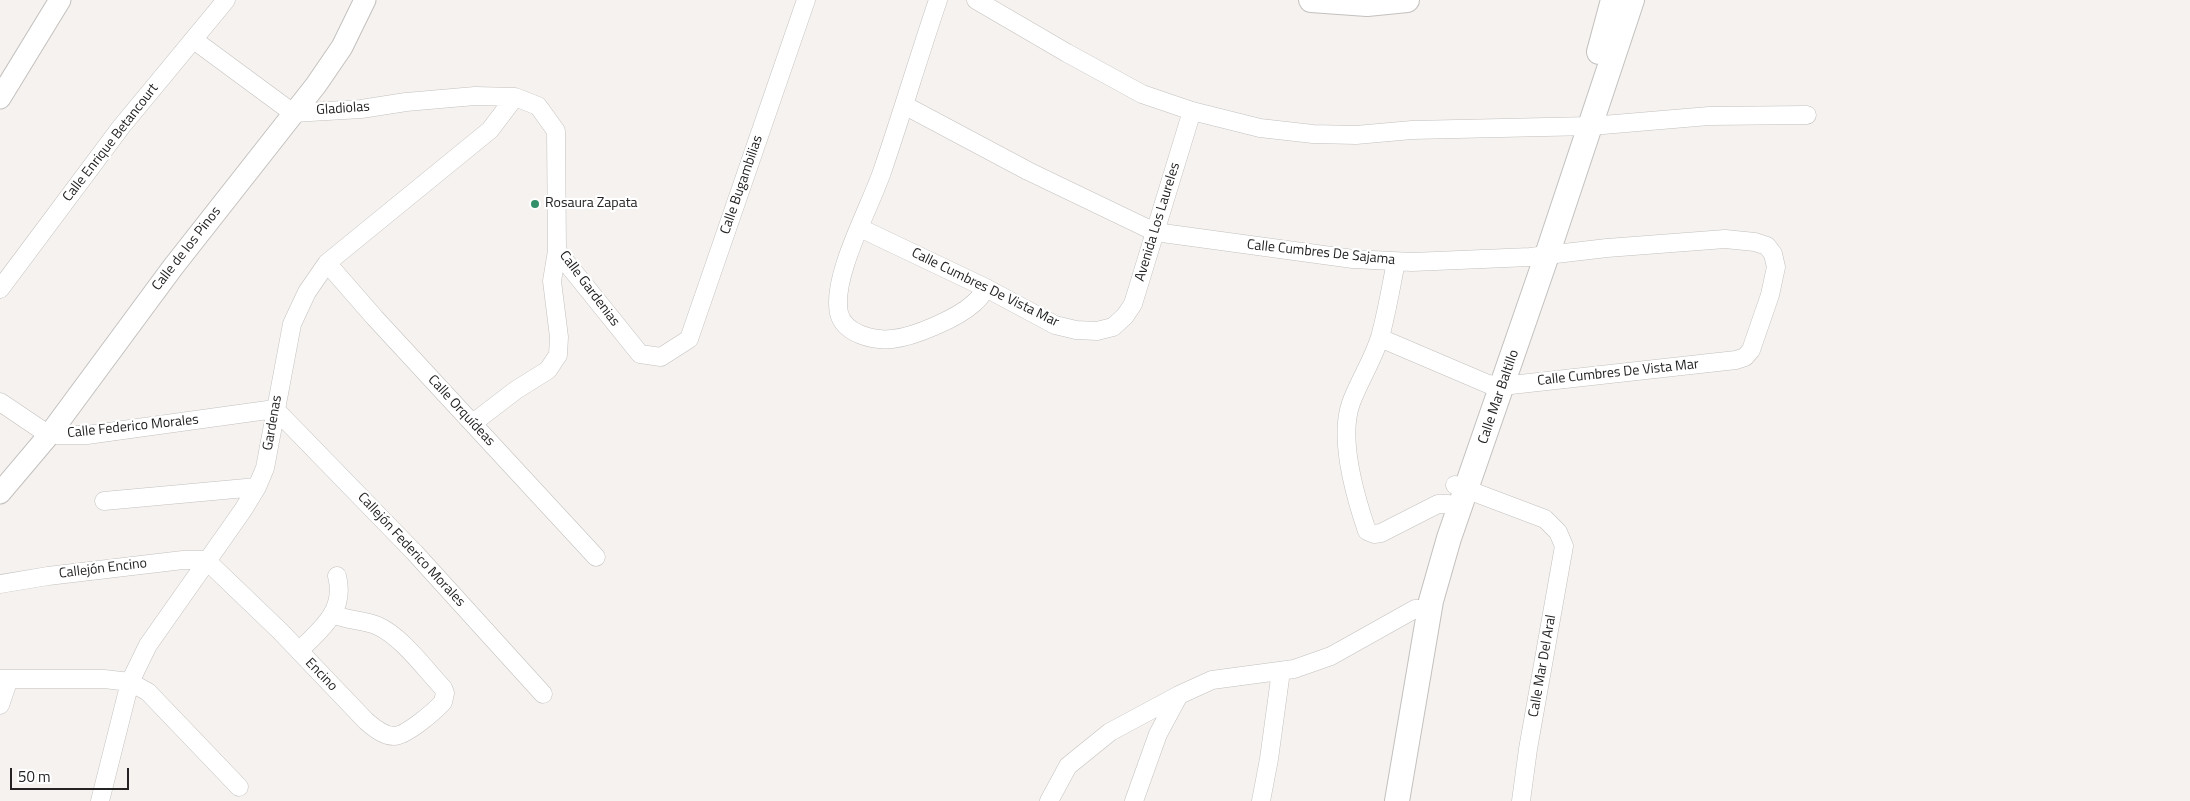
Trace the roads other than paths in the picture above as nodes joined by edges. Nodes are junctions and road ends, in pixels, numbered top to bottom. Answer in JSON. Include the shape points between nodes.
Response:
{"nodes":[{"id":1,"x":60,"y":0,"type":"edge"},
{"id":2,"x":226,"y":0,"type":"edge"},
{"id":3,"x":365,"y":0,"type":"edge"},
{"id":4,"x":806,"y":0,"type":"edge"},
{"id":5,"x":938,"y":0,"type":"edge"},
{"id":6,"x":976,"y":0,"type":"edge"},
{"id":7,"x":1312,"y":0,"type":"edge"},
{"id":8,"x":1407,"y":0,"type":"edge"},
{"id":9,"x":1613,"y":0,"type":"edge"},
{"id":10,"x":1632,"y":0,"type":"edge"},
{"id":11,"x":194,"y":40,"type":"junction"},
{"id":12,"x":7,"y":74,"type":"edge"},
{"id":13,"x":515,"y":97,"type":"junction"},
{"id":14,"x":0,"y":98,"type":"edge"},
{"id":15,"x":904,"y":105,"type":"junction"},
{"id":16,"x":1192,"y":111,"type":"junction"},
{"id":17,"x":294,"y":112,"type":"junction"},
{"id":18,"x":1807,"y":115,"type":"dead end"},
{"id":19,"x":1583,"y":126,"type":"junction"},
{"id":20,"x":860,"y":228,"type":"junction"},
{"id":21,"x":1155,"y":232,"type":"junction"},
{"id":22,"x":557,"y":251,"type":"junction"},
{"id":23,"x":1539,"y":256,"type":"junction"},
{"id":24,"x":1396,"y":262,"type":"junction"},
{"id":25,"x":327,"y":264,"type":"junction"},
{"id":26,"x":986,"y":288,"type":"junction"},
{"id":27,"x":0,"y":289,"type":"edge"},
{"id":28,"x":1113,"y":326,"type":"joint"},
{"id":29,"x":1380,"y":338,"type":"junction"},
{"id":30,"x":661,"y":357,"type":"joint"},
{"id":31,"x":1745,"y":357,"type":"joint"},
{"id":32,"x":1495,"y":385,"type":"junction"},
{"id":33,"x":0,"y":402,"type":"edge"},
{"id":34,"x":275,"y":409,"type":"junction"},
{"id":35,"x":472,"y":423,"type":"junction"},
{"id":36,"x":48,"y":435,"type":"junction"},
{"id":37,"x":257,"y":487,"type":"junction"},
{"id":38,"x":0,"y":493,"type":"edge"},
{"id":39,"x":1457,"y":496,"type":"junction"},
{"id":40,"x":104,"y":502,"type":"dead end"},
{"id":41,"x":596,"y":557,"type":"dead end"},
{"id":42,"x":206,"y":560,"type":"junction"},
{"id":43,"x":337,"y":576,"type":"dead end"},
{"id":44,"x":0,"y":584,"type":"edge"},
{"id":45,"x":1422,"y":609,"type":"junction"},
{"id":46,"x":333,"y":614,"type":"junction"},
{"id":47,"x":299,"y":651,"type":"junction"},
{"id":48,"x":1281,"y":671,"type":"junction"},
{"id":49,"x":5,"y":679,"type":"edge"},
{"id":50,"x":130,"y":682,"type":"junction"},
{"id":51,"x":543,"y":694,"type":"dead end"},
{"id":52,"x":1178,"y":695,"type":"junction"},
{"id":53,"x":0,"y":705,"type":"edge"},
{"id":54,"x":239,"y":787,"type":"dead end"},
{"id":55,"x":100,"y":801,"type":"edge"},
{"id":56,"x":1049,"y":801,"type":"edge"},
{"id":57,"x":1134,"y":801,"type":"edge"},
{"id":58,"x":1261,"y":801,"type":"edge"},
{"id":59,"x":1383,"y":801,"type":"edge"},
{"id":60,"x":1397,"y":801,"type":"edge"},
{"id":61,"x":1521,"y":801,"type":"edge"}],
"edges":[{"from":1,"to":12,"type":"street"},
{"from":2,"to":11,"type":"street","name":"Calle Enrique Betancourt"},
{"from":3,"to":17,"type":"street","name":"Calle de los Pinos","via":[[342,47]]},
{"from":4,"to":30,"type":"street","name":"Calle Bugambilias","via":[[688,339]]},
{"from":5,"to":15,"type":"street"},
{"from":6,"to":16,"type":"street","via":[[1142,94]]},
{"from":7,"to":8,"type":"main road","via":[[1367,4]]},
{"from":9,"to":19,"type":"main road","name":"Calle Mar Baltillo"},
{"from":10,"to":19,"type":"main road","name":"Calle Mar Baltillo"},
{"from":11,"to":17,"type":"street"},
{"from":11,"to":27,"type":"street","name":"Calle Enrique Betancourt","via":[[121,127]]},
{"from":12,"to":14,"type":"street"},
{"from":13,"to":17,"type":"street","name":"Gladiolas","via":[[475,96],[361,109]]},
{"from":13,"to":22,"type":"street","name":"Calle Gardenias","via":[[538,106],[556,131]]},
{"from":13,"to":25,"type":"street","name":"Gardenas","via":[[490,130]]},
{"from":15,"to":20,"type":"street"},
{"from":15,"to":21,"type":"street","name":"Calle Cumbres De Sajama","via":[[1028,171]]},
{"from":16,"to":19,"type":"street","via":[[1260,128],[1313,134]]},
{"from":16,"to":21,"type":"street","name":"Avenida Los Laureles"},
{"from":17,"to":36,"type":"street","name":"Calle de los Pinos"},
{"from":18,"to":19,"type":"street","via":[[1709,116]]},
{"from":19,"to":23,"type":"main road","name":"Calle Mar Baltillo"},
{"from":20,"to":26,"type":"street","name":"Calle Cumbres De Vista Mar"},
{"from":20,"to":26,"type":"street","via":[[842,274],[838,301],[839,315],[848,327],[861,335],[880,340],[904,338],[937,325],[974,303]]},
{"from":21,"to":24,"type":"street","name":"Calle Cumbres De Sajama","via":[[1324,256]]},
{"from":21,"to":28,"type":"street","name":"Avenida Los Laureles","via":[[1133,304]]},
{"from":22,"to":30,"type":"street","name":"Calle Gardenias","via":[[640,354]]},
{"from":22,"to":35,"type":"street","via":[[552,281],[558,355],[548,370]]},
{"from":23,"to":24,"type":"street","name":"Calle Cumbres De Sajama"},
{"from":23,"to":31,"type":"street","name":"Calle Cumbres De Sajama","via":[[1725,240],[1767,246],[1776,267],[1770,295],[1751,350]]},
{"from":23,"to":32,"type":"main road","name":"Calle Mar Baltillo"},
{"from":24,"to":29,"type":"street"},
{"from":25,"to":34,"type":"street","name":"Gardenas","via":[[307,292],[292,324]]},
{"from":25,"to":35,"type":"street","name":"Calle Orquídeas"},
{"from":26,"to":28,"type":"street","name":"Calle Cumbres De Vista Mar","via":[[1054,325],[1097,331]]},
{"from":29,"to":32,"type":"street","name":"Calle Cumbres De Vista Mar"},
{"from":29,"to":39,"type":"street","via":[[1350,405],[1347,422],[1356,498],[1368,531],[1381,533]]},
{"from":31,"to":32,"type":"street","name":"Calle Cumbres De Vista Mar"},
{"from":32,"to":39,"type":"main road","name":"Calle Mar Baltillo"},
{"from":33,"to":36,"type":"street","name":"Calle Federico Morales"},
{"from":34,"to":36,"type":"street","name":"Calle Federico Morales","via":[[87,435]]},
{"from":34,"to":37,"type":"street","name":"Gardenas","via":[[265,468]]},
{"from":34,"to":51,"type":"street","name":"Callejón Federico Morales","via":[[416,553]]},
{"from":35,"to":41,"type":"street","name":"Calle Orquídeas"},
{"from":36,"to":38,"type":"street","name":"Calle de los Pinos"},
{"from":37,"to":40,"type":"street"},
{"from":37,"to":42,"type":"street","name":"Gardenas"},
{"from":39,"to":45,"type":"main road","name":"Calle Mar Baltillo","via":[[1449,538]]},
{"from":39,"to":61,"type":"street","name":"Calle Mar Del Aral","via":[[1544,519],[1558,532],[1564,546]]},
{"from":42,"to":44,"type":"street","name":"Callejón Encino","via":[[67,573]]},
{"from":42,"to":47,"type":"street","name":"Encino"},
{"from":42,"to":50,"type":"street","name":"Gardenas","via":[[148,645]]},
{"from":43,"to":46,"type":"street","via":[[340,595]]},
{"from":45,"to":48,"type":"street","via":[[1331,656]]},
{"from":45,"to":59,"type":"main road","name":"Calle Mar Baltillo"},
{"from":45,"to":60,"type":"main road","name":"Calle Mar Baltillo"},
{"from":46,"to":47,"type":"street"},
{"from":46,"to":47,"type":"street","name":"Encino","via":[[378,626],[394,636],[443,688],[445,697],[440,706],[402,734],[385,734],[366,721]]},
{"from":48,"to":52,"type":"street","via":[[1212,680]]},
{"from":48,"to":58,"type":"street"},
{"from":49,"to":50,"type":"street"},
{"from":49,"to":53,"type":"street"},
{"from":50,"to":54,"type":"street","via":[[148,692]]},
{"from":50,"to":55,"type":"street","name":"Gardenas"},
{"from":52,"to":56,"type":"street","via":[[1110,732],[1068,766]]},
{"from":52,"to":57,"type":"street","via":[[1158,734]]}]}
